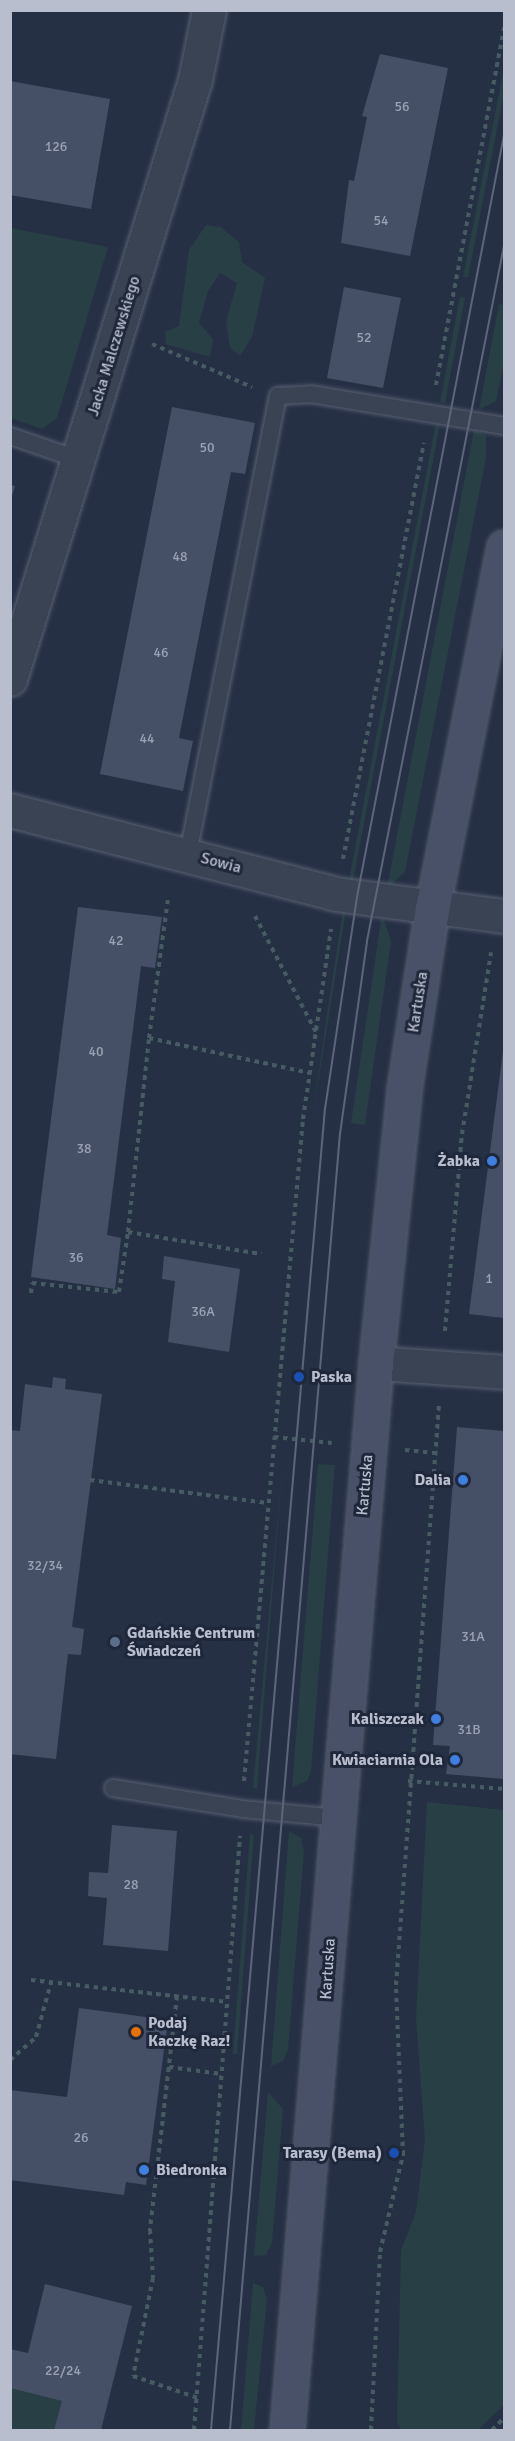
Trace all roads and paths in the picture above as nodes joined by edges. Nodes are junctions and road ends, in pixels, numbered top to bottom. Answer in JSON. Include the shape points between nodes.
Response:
{"nodes":[{"id":1,"x":209,"y":10,"type":"edge"},
{"id":2,"x":504,"y":27,"type":"edge"},
{"id":3,"x":145,"y":341,"type":"dead end"},
{"id":4,"x":278,"y":396,"type":"junction"},
{"id":5,"x":430,"y":413,"type":"junction"},
{"id":6,"x":504,"y":426,"type":"edge"},
{"id":7,"x":10,"y":436,"type":"edge"},
{"id":8,"x":80,"y":460,"type":"junction"},
{"id":9,"x":504,"y":547,"type":"edge"},
{"id":10,"x":10,"y":679,"type":"edge"},
{"id":11,"x":10,"y":810,"type":"edge"},
{"id":12,"x":188,"y":854,"type":"junction"},
{"id":13,"x":336,"y":894,"type":"junction"},
{"id":14,"x":168,"y":900,"type":"dead end"},
{"id":15,"x":432,"y":909,"type":"junction"},
{"id":16,"x":501,"y":915,"type":"edge"},
{"id":17,"x":255,"y":916,"type":"dead end"},
{"id":18,"x":316,"y":1033,"type":"junction"},
{"id":19,"x":149,"y":1038,"type":"junction"},
{"id":20,"x":310,"y":1073,"type":"junction"},
{"id":21,"x":128,"y":1232,"type":"junction"},
{"id":22,"x":261,"y":1254,"type":"dead end"},
{"id":23,"x":31,"y":1293,"type":"dead end"},
{"id":24,"x":444,"y":1343,"type":"dead end"},
{"id":25,"x":375,"y":1363,"type":"junction"},
{"id":26,"x":504,"y":1372,"type":"edge"},
{"id":27,"x":440,"y":1392,"type":"dead end"},
{"id":28,"x":90,"y":1479,"type":"dead end"},
{"id":29,"x":268,"y":1503,"type":"junction"},
{"id":30,"x":408,"y":1781,"type":"junction"},
{"id":31,"x":112,"y":1788,"type":"dead end"},
{"id":32,"x":504,"y":1789,"type":"edge"},
{"id":33,"x":242,"y":1809,"type":"junction"},
{"id":34,"x":339,"y":1818,"type":"junction"},
{"id":35,"x":31,"y":1980,"type":"dead end"},
{"id":36,"x":51,"y":1982,"type":"junction"},
{"id":37,"x":177,"y":1996,"type":"junction"},
{"id":38,"x":228,"y":2002,"type":"junction"},
{"id":39,"x":10,"y":2060,"type":"edge"},
{"id":40,"x":169,"y":2067,"type":"junction"},
{"id":41,"x":222,"y":2074,"type":"junction"},
{"id":42,"x":198,"y":2398,"type":"junction"},
{"id":43,"x":504,"y":2418,"type":"edge"},
{"id":44,"x":194,"y":2430,"type":"edge"},
{"id":45,"x":287,"y":2430,"type":"edge"},
{"id":46,"x":371,"y":2430,"type":"edge"},
{"id":47,"x":492,"y":2430,"type":"edge"}],
"edges":[{"from":1,"to":8,"type":"street","name":"Jacka Malczewskiego","via":[[195,80]]},
{"from":2,"to":5,"type":"path"},
{"from":3,"to":4,"type":"path"},
{"from":4,"to":5,"type":"lane","via":[[311,394]]},
{"from":4,"to":12,"type":"lane"},
{"from":5,"to":6,"type":"lane"},
{"from":5,"to":13,"type":"path"},
{"from":7,"to":8,"type":"lane"},
{"from":8,"to":10,"type":"street","name":"Jacka Malczewskiego"},
{"from":9,"to":15,"type":"main road","name":"Kartuska"},
{"from":11,"to":12,"type":"street","name":"Sowia"},
{"from":12,"to":13,"type":"street","name":"Sowia"},
{"from":13,"to":15,"type":"street","name":"Sowia"},
{"from":13,"to":18,"type":"path"},
{"from":14,"to":19,"type":"path"},
{"from":15,"to":16,"type":"street","name":"Sowia"},
{"from":15,"to":25,"type":"main road","name":"Kartuska","via":[[404,1090]]},
{"from":16,"to":24,"type":"path","via":[[462,1134]]},
{"from":17,"to":18,"type":"path"},
{"from":18,"to":20,"type":"path"},
{"from":19,"to":20,"type":"path"},
{"from":19,"to":21,"type":"path"},
{"from":20,"to":29,"type":"path"},
{"from":21,"to":22,"type":"path"},
{"from":21,"to":23,"type":"path","via":[[119,1292],[32,1283]]},
{"from":25,"to":26,"type":"street"},
{"from":25,"to":34,"type":"main road","name":"Kartuska"},
{"from":27,"to":30,"type":"path"},
{"from":28,"to":29,"type":"path"},
{"from":29,"to":33,"type":"path"},
{"from":30,"to":32,"type":"path"},
{"from":30,"to":46,"type":"path","via":[[407,1877],[396,1985],[404,2155],[380,2252]]},
{"from":31,"to":33,"type":"lane"},
{"from":33,"to":34,"type":"lane"},
{"from":33,"to":38,"type":"path"},
{"from":34,"to":45,"type":"main road","name":"Kartuska"},
{"from":35,"to":36,"type":"path"},
{"from":36,"to":37,"type":"path"},
{"from":36,"to":39,"type":"path","via":[[36,2037]]},
{"from":37,"to":38,"type":"path"},
{"from":37,"to":40,"type":"path"},
{"from":38,"to":41,"type":"path"},
{"from":40,"to":41,"type":"path"},
{"from":40,"to":42,"type":"path","via":[[150,2230],[153,2278],[133,2376]]},
{"from":41,"to":42,"type":"path"},
{"from":42,"to":44,"type":"path"},
{"from":43,"to":47,"type":"path"}]}
